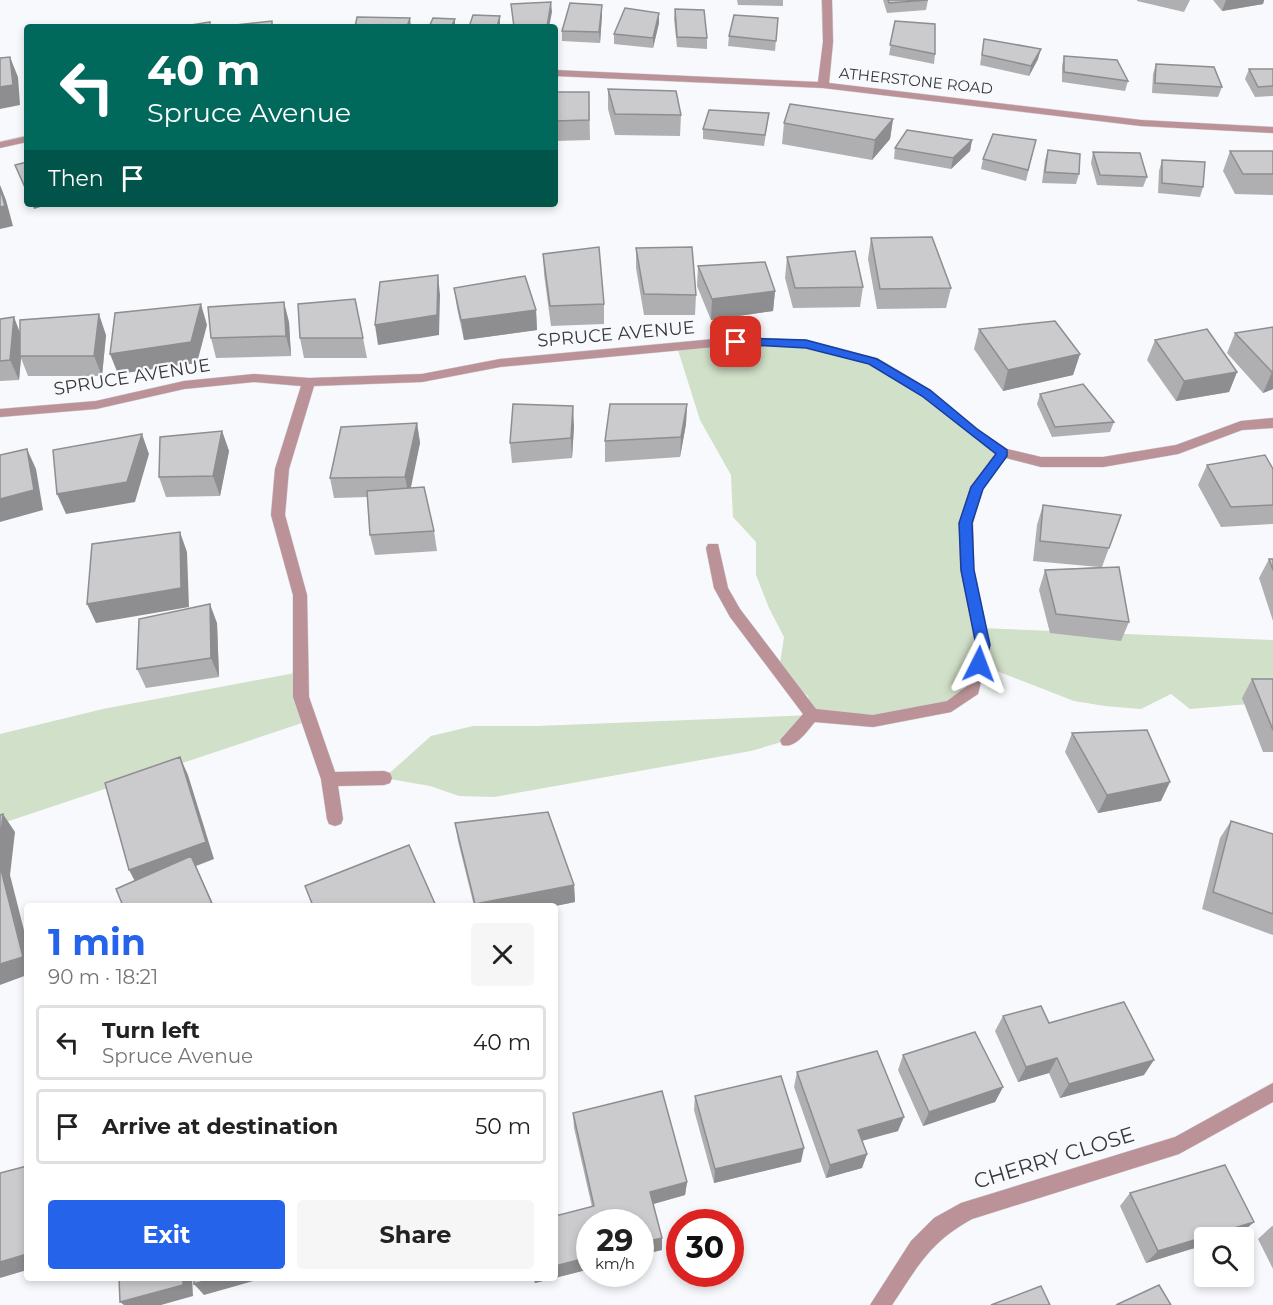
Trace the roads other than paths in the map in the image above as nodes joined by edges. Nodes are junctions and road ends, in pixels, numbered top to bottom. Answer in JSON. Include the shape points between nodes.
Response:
{"nodes":[{"id":1,"x":827,"y":0,"type":"edge"},
{"id":2,"x":558,"y":73,"type":"edge"},
{"id":3,"x":823,"y":86,"type":"junction"},
{"id":4,"x":1273,"y":130,"type":"edge"},
{"id":5,"x":24,"y":140,"type":"edge"},
{"id":6,"x":0,"y":145,"type":"edge"},
{"id":7,"x":309,"y":382,"type":"junction"},
{"id":8,"x":0,"y":413,"type":"edge"},
{"id":9,"x":1273,"y":423,"type":"edge"},
{"id":10,"x":1003,"y":453,"type":"junction"},
{"id":11,"x":713,"y":548,"type":"dead end"},
{"id":12,"x":812,"y":715,"type":"junction"},
{"id":13,"x":788,"y":740,"type":"dead end"},
{"id":14,"x":384,"y":778,"type":"dead end"},
{"id":15,"x":329,"y":779,"type":"junction"},
{"id":16,"x":335,"y":819,"type":"dead end"},
{"id":17,"x":1273,"y":1094,"type":"edge"},
{"id":18,"x":880,"y":1305,"type":"edge"}],
"edges":[{"from":1,"to":3,"type":"street"},
{"from":2,"to":3,"type":"street","name":"ATHERSTONE ROAD"},
{"from":3,"to":4,"type":"street","name":"ATHERSTONE ROAD","via":[[1141,123]]},
{"from":5,"to":6,"type":"street"},
{"from":7,"to":8,"type":"street","name":"SPRUCE AVENUE","via":[[242,379],[184,385],[96,405]]},
{"from":7,"to":10,"type":"street","name":"SPRUCE AVENUE","via":[[422,378],[500,363],[736,342],[806,344],[873,361],[926,393]]},
{"from":7,"to":15,"type":"street","via":[[282,469],[278,515],[300,595],[301,698]]},
{"from":9,"to":10,"type":"street","name":"SPRUCE AVENUE","via":[[1240,426],[1178,449],[1103,462],[1041,462]]},
{"from":10,"to":12,"type":"street","via":[[977,487],[966,523],[967,570],[983,645],[973,690],[951,706],[873,721]]},
{"from":11,"to":12,"type":"street","via":[[721,588],[735,613]]},
{"from":12,"to":13,"type":"street"},
{"from":14,"to":15,"type":"street"},
{"from":15,"to":16,"type":"street"},
{"from":17,"to":18,"type":"street","name":"CHERRY CLOSE","via":[[1179,1145],[968,1210],[941,1225],[918,1248]]}]}
